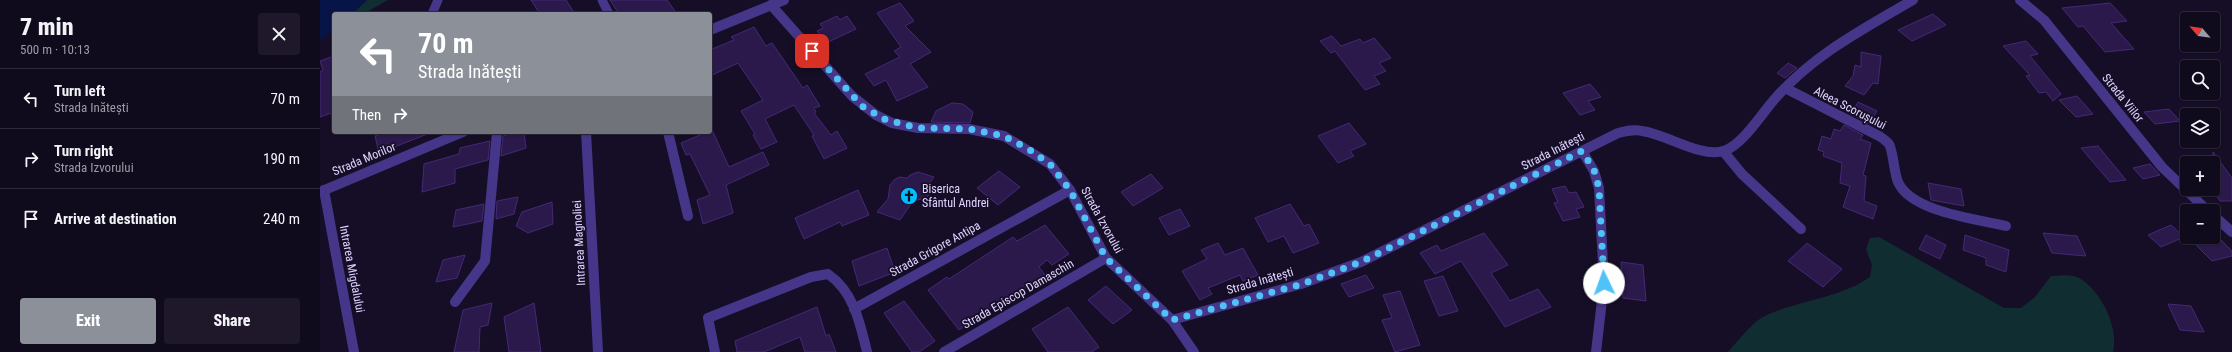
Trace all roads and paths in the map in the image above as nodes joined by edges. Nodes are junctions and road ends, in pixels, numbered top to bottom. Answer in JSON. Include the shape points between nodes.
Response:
{"nodes":[{"id":1,"x":438,"y":0,"type":"edge"},
{"id":2,"x":602,"y":0,"type":"edge"},
{"id":3,"x":784,"y":0,"type":"edge"},
{"id":4,"x":1913,"y":0,"type":"edge"},
{"id":5,"x":2020,"y":0,"type":"edge"},
{"id":6,"x":771,"y":5,"type":"junction"},
{"id":7,"x":433,"y":12,"type":"edge"},
{"id":8,"x":608,"y":12,"type":"edge"},
{"id":9,"x":712,"y":29,"type":"edge"},
{"id":10,"x":1785,"y":88,"type":"junction"},
{"id":11,"x":458,"y":134,"type":"edge"},
{"id":12,"x":497,"y":134,"type":"edge"},
{"id":13,"x":586,"y":134,"type":"edge"},
{"id":14,"x":668,"y":134,"type":"edge"},
{"id":15,"x":1582,"y":151,"type":"junction"},
{"id":16,"x":1723,"y":151,"type":"junction"},
{"id":17,"x":1070,"y":190,"type":"junction"},
{"id":18,"x":322,"y":191,"type":"edge"},
{"id":19,"x":2201,"y":204,"type":"edge"},
{"id":20,"x":688,"y":216,"type":"dead end"},
{"id":21,"x":2220,"y":221,"type":"edge"},
{"id":22,"x":2006,"y":226,"type":"dead end"},
{"id":23,"x":1801,"y":229,"type":"dead end"},
{"id":24,"x":2232,"y":232,"type":"edge"},
{"id":25,"x":1106,"y":258,"type":"junction"},
{"id":26,"x":455,"y":302,"type":"dead end"},
{"id":27,"x":854,"y":309,"type":"junction"},
{"id":28,"x":1172,"y":320,"type":"junction"},
{"id":29,"x":354,"y":352,"type":"edge"},
{"id":30,"x":598,"y":352,"type":"edge"},
{"id":31,"x":715,"y":352,"type":"edge"},
{"id":32,"x":867,"y":352,"type":"edge"},
{"id":33,"x":944,"y":352,"type":"edge"},
{"id":34,"x":1194,"y":352,"type":"edge"},
{"id":35,"x":1596,"y":352,"type":"edge"}],
"edges":[{"from":1,"to":7,"type":"lane"},
{"from":2,"to":8,"type":"lane"},
{"from":3,"to":6,"type":"street"},
{"from":4,"to":10,"type":"street","via":[[1841,44]]},
{"from":5,"to":19,"type":"street","name":"Strada Viilor","via":[[2044,20],[2162,167]]},
{"from":6,"to":9,"type":"street"},
{"from":6,"to":17,"type":"street","name":"Strada Izvorului","via":[[852,96],[876,115],[892,123],[911,127],[969,129],[1004,136],[1050,164]]},
{"from":10,"to":16,"type":"street","via":[[1741,139],[1732,148]]},
{"from":10,"to":22,"type":"street","name":"Aleea Scorușului","via":[[1879,136],[1889,144],[1898,183],[1906,195],[1920,203]]},
{"from":11,"to":18,"type":"street","name":"Strada Morilor"},
{"from":12,"to":26,"type":"street","via":[[485,261]]},
{"from":13,"to":30,"type":"street","name":"Intrarea Magnoliei"},
{"from":14,"to":20,"type":"street"},
{"from":15,"to":16,"type":"street","name":"Strada Inătești","via":[[1618,133],[1632,130],[1644,131],[1708,150]]},
{"from":15,"to":28,"type":"street","name":"Strada Inătești","via":[[1361,262],[1302,284]]},
{"from":15,"to":35,"type":"street","via":[[1594,170],[1599,188],[1604,283]]},
{"from":16,"to":23,"type":"street","via":[[1742,174]]},
{"from":17,"to":25,"type":"street","name":"Strada Izvorului"},
{"from":17,"to":27,"type":"street","name":"Strada Grigore Antipa"},
{"from":18,"to":29,"type":"street","name":"Intrarea Migdalului"},
{"from":21,"to":24,"type":"street"},
{"from":25,"to":28,"type":"street","name":"Strada Izvorului"},
{"from":25,"to":33,"type":"street","name":"Strada Episcop Damaschin"},
{"from":27,"to":31,"type":"street","via":[[841,284],[834,278],[828,274],[811,277],[708,318]]},
{"from":27,"to":32,"type":"street"},
{"from":28,"to":34,"type":"street","name":"Strada Izvorului"}]}
